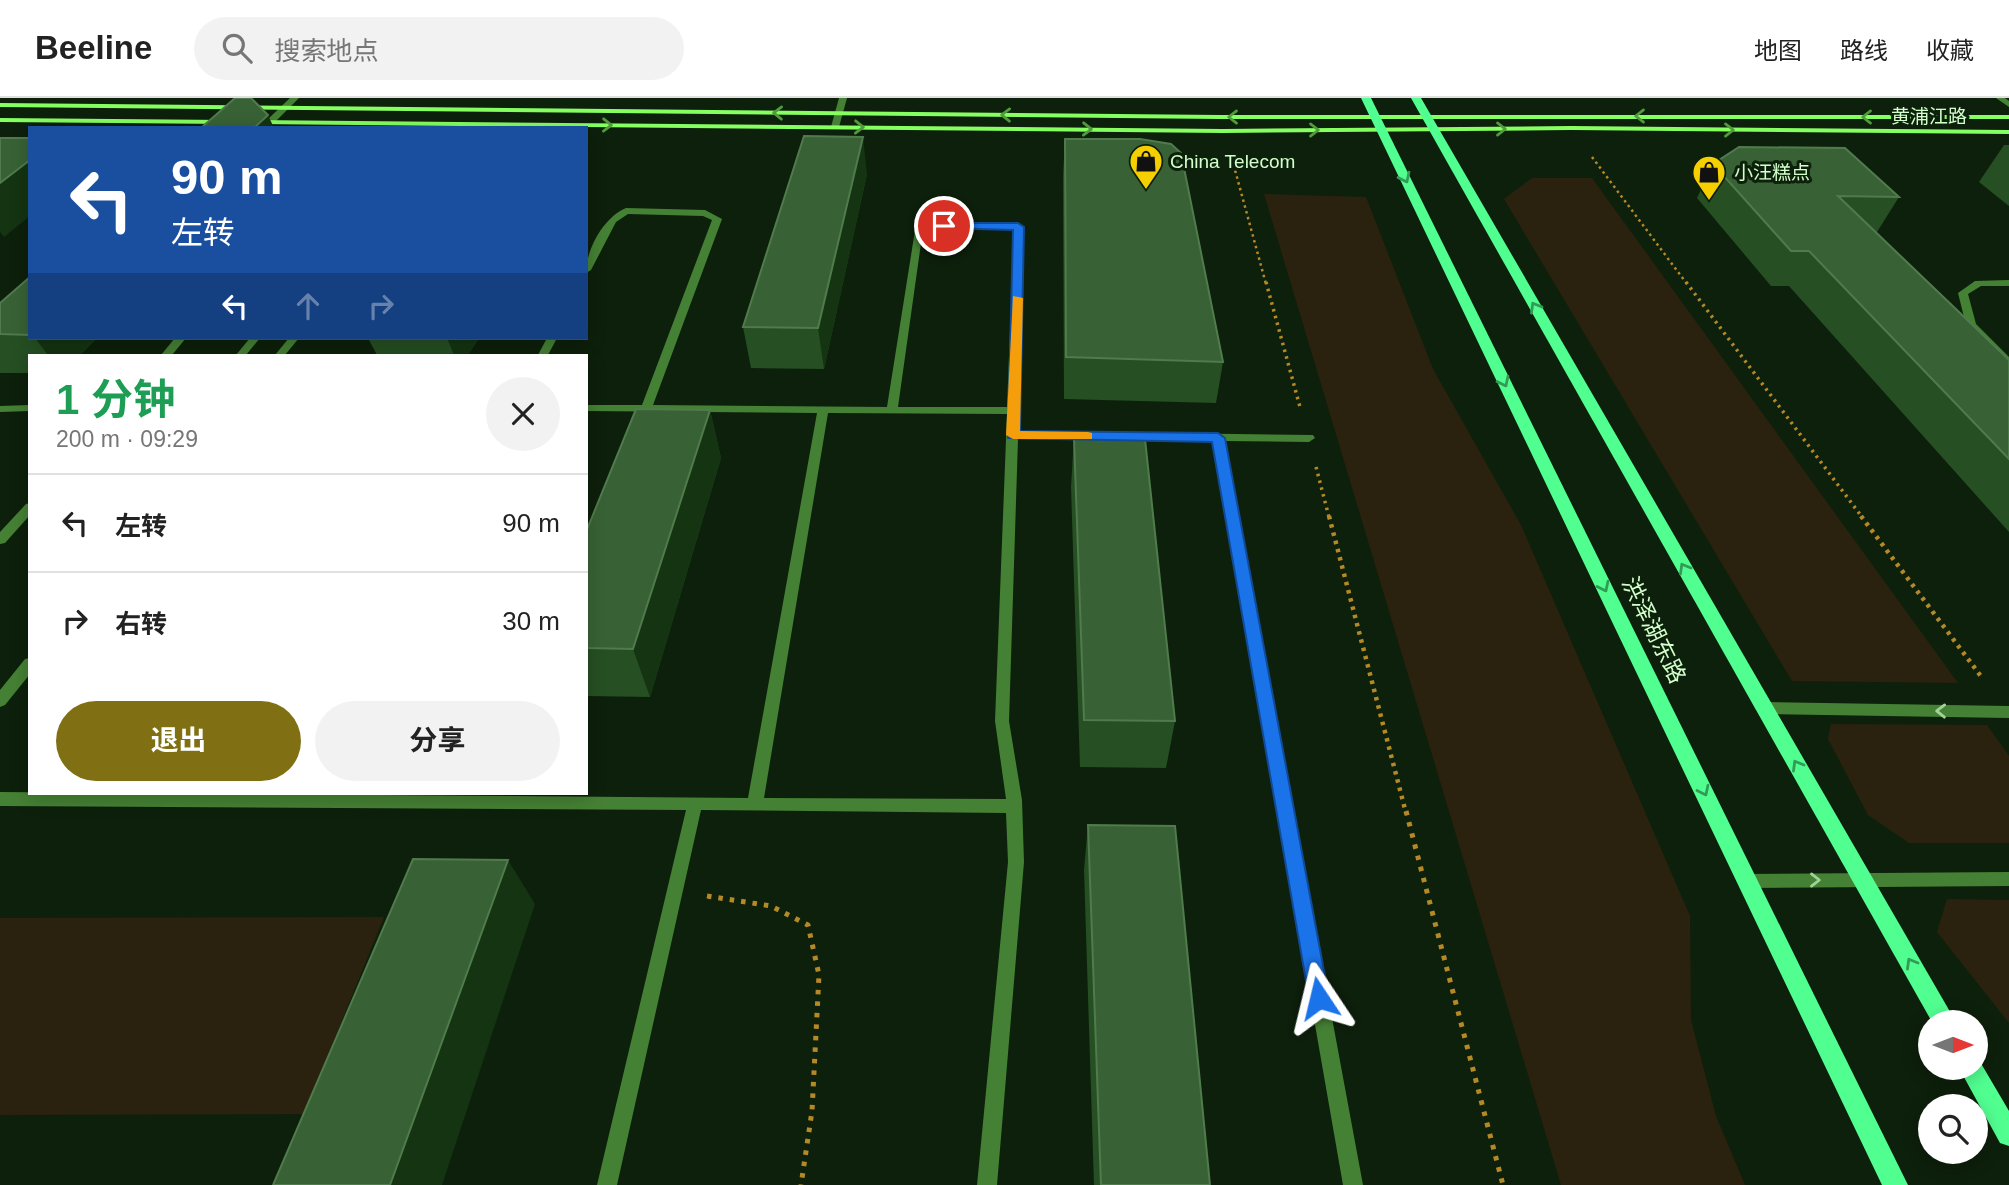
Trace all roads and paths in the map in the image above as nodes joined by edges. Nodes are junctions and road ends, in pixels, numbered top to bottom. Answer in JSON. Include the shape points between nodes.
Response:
{"nodes":[{"id":1,"x":295,"y":98,"type":"edge"},
{"id":2,"x":843,"y":98,"type":"edge"},
{"id":3,"x":1366,"y":98,"type":"edge"},
{"id":4,"x":1416,"y":98,"type":"edge"},
{"id":5,"x":2000,"y":98,"type":"edge"},
{"id":6,"x":0,"y":105,"type":"edge"},
{"id":7,"x":2009,"y":105,"type":"edge"},
{"id":8,"x":285,"y":108,"type":"junction"},
{"id":9,"x":838,"y":113,"type":"junction"},
{"id":10,"x":2009,"y":117,"type":"edge"},
{"id":11,"x":0,"y":120,"type":"edge"},
{"id":12,"x":270,"y":122,"type":"junction"},
{"id":13,"x":1378,"y":123,"type":"junction"},
{"id":14,"x":1429,"y":123,"type":"junction"},
{"id":15,"x":406,"y":125,"type":"edge"},
{"id":16,"x":476,"y":126,"type":"edge"},
{"id":17,"x":588,"y":126,"type":"edge"},
{"id":18,"x":835,"y":127,"type":"junction"},
{"id":19,"x":1571,"y":128,"type":"junction"},
{"id":20,"x":1223,"y":131,"type":"junction"},
{"id":21,"x":2009,"y":132,"type":"edge"},
{"id":22,"x":588,"y":266,"type":"edge"},
{"id":23,"x":2009,"y":284,"type":"edge"},
{"id":24,"x":179,"y":340,"type":"edge"},
{"id":25,"x":253,"y":340,"type":"edge"},
{"id":26,"x":292,"y":340,"type":"edge"},
{"id":27,"x":167,"y":354,"type":"edge"},
{"id":28,"x":242,"y":354,"type":"edge"},
{"id":29,"x":281,"y":354,"type":"edge"},
{"id":30,"x":2009,"y":363,"type":"edge"},
{"id":31,"x":28,"y":408,"type":"edge"},
{"id":32,"x":588,"y":408,"type":"edge"},
{"id":33,"x":0,"y":409,"type":"edge"},
{"id":34,"x":646,"y":409,"type":"junction"},
{"id":35,"x":823,"y":410,"type":"junction"},
{"id":36,"x":892,"y":411,"type":"junction"},
{"id":37,"x":1014,"y":411,"type":"junction"},
{"id":38,"x":1013,"y":435,"type":"junction"},
{"id":39,"x":1218,"y":438,"type":"junction"},
{"id":40,"x":1309,"y":438,"type":"junction"},
{"id":41,"x":28,"y":509,"type":"edge"},
{"id":42,"x":0,"y":540,"type":"edge"},
{"id":43,"x":28,"y":666,"type":"edge"},
{"id":44,"x":0,"y":701,"type":"edge"},
{"id":45,"x":1764,"y":708,"type":"junction"},
{"id":46,"x":2008,"y":712,"type":"edge"},
{"id":47,"x":412,"y":797,"type":"edge"},
{"id":48,"x":0,"y":799,"type":"edge"},
{"id":49,"x":695,"y":804,"type":"junction"},
{"id":50,"x":755,"y":804,"type":"junction"},
{"id":51,"x":1014,"y":806,"type":"junction"},
{"id":52,"x":2009,"y":879,"type":"edge"},
{"id":53,"x":1863,"y":880,"type":"junction"},
{"id":54,"x":1747,"y":881,"type":"junction"},
{"id":55,"x":675,"y":891,"type":"junction"},
{"id":56,"x":1938,"y":1010,"type":"edge"},
{"id":57,"x":1978,"y":1080,"type":"edge"},
{"id":58,"x":2009,"y":1134,"type":"edge"},
{"id":59,"x":607,"y":1185,"type":"edge"},
{"id":60,"x":801,"y":1185,"type":"edge"},
{"id":61,"x":987,"y":1185,"type":"edge"},
{"id":62,"x":1353,"y":1185,"type":"edge"},
{"id":63,"x":1503,"y":1185,"type":"edge"},
{"id":64,"x":1895,"y":1185,"type":"edge"}],
"edges":[{"from":1,"to":8,"type":"lane"},
{"from":2,"to":9,"type":"lane"},
{"from":3,"to":13,"type":"main road","name":"洪泽湖东路"},
{"from":4,"to":14,"type":"main road"},
{"from":5,"to":7,"type":"lane"},
{"from":6,"to":8,"type":"street","name":"黄浦江路"},
{"from":9,"to":8,"type":"street","name":"黄浦江路","one_way":true},
{"from":8,"to":12,"type":"lane"},
{"from":13,"to":9,"type":"street","name":"黄浦江路","one_way":true},
{"from":9,"to":18,"type":"lane"},
{"from":10,"to":14,"type":"street","name":"黄浦江路","one_way":true},
{"from":11,"to":12,"type":"street","name":"黄浦江路"},
{"from":12,"to":15,"type":"street","name":"黄浦江路"},
{"from":13,"to":14,"type":"street","name":"黄浦江路"},
{"from":13,"to":14,"type":"street","name":"黄浦江路"},
{"from":20,"to":13,"type":"street","name":"黄浦江路","one_way":true},
{"from":13,"to":54,"type":"main road","name":"洪泽湖东路","one_way":true},
{"from":14,"to":19,"type":"street","name":"黄浦江路","one_way":true},
{"from":45,"to":14,"type":"main road","one_way":true},
{"from":15,"to":16,"type":"street","name":"黄浦江路"},
{"from":17,"to":18,"type":"street","name":"黄浦江路","one_way":true},
{"from":18,"to":20,"type":"street","name":"黄浦江路","one_way":true},
{"from":19,"to":21,"type":"street","name":"黄浦江路","one_way":true},
{"from":19,"to":46,"type":"path"},
{"from":20,"to":40,"type":"path"},
{"from":22,"to":34,"type":"lane","via":[[611,220],[626,212],[705,213],[717,219]]},
{"from":23,"to":30,"type":"lane","via":[[1979,283],[1963,293],[1971,325]]},
{"from":24,"to":27,"type":"lane"},
{"from":25,"to":28,"type":"lane"},
{"from":26,"to":29,"type":"lane"},
{"from":31,"to":33,"type":"lane"},
{"from":32,"to":34,"type":"lane"},
{"from":34,"to":35,"type":"lane"},
{"from":35,"to":36,"type":"lane"},
{"from":35,"to":50,"type":"lane"},
{"from":36,"to":37,"type":"lane"},
{"from":36,"to":37,"type":"lane","via":[[919,226],[932,226],[1018,227]]},
{"from":37,"to":38,"type":"lane"},
{"from":38,"to":39,"type":"lane"},
{"from":38,"to":51,"type":"lane","via":[[1003,721]]},
{"from":39,"to":40,"type":"lane"},
{"from":39,"to":62,"type":"lane"},
{"from":40,"to":63,"type":"path"},
{"from":41,"to":42,"type":"lane"},
{"from":43,"to":44,"type":"lane"},
{"from":46,"to":45,"type":"lane","one_way":true},
{"from":53,"to":45,"type":"main road","one_way":true},
{"from":47,"to":48,"type":"lane"},
{"from":47,"to":49,"type":"lane"},
{"from":49,"to":50,"type":"lane"},
{"from":49,"to":55,"type":"lane"},
{"from":50,"to":51,"type":"lane"},
{"from":51,"to":61,"type":"lane","via":[[1016,862]]},
{"from":52,"to":53,"type":"lane"},
{"from":54,"to":53,"type":"lane","one_way":true},
{"from":56,"to":53,"type":"main road","one_way":true},
{"from":54,"to":64,"type":"main road","name":"洪泽湖东路"},
{"from":55,"to":59,"type":"lane"},
{"from":55,"to":60,"type":"path","via":[[771,906],[808,925],[819,975],[813,1111]]},
{"from":57,"to":58,"type":"main road"}]}
